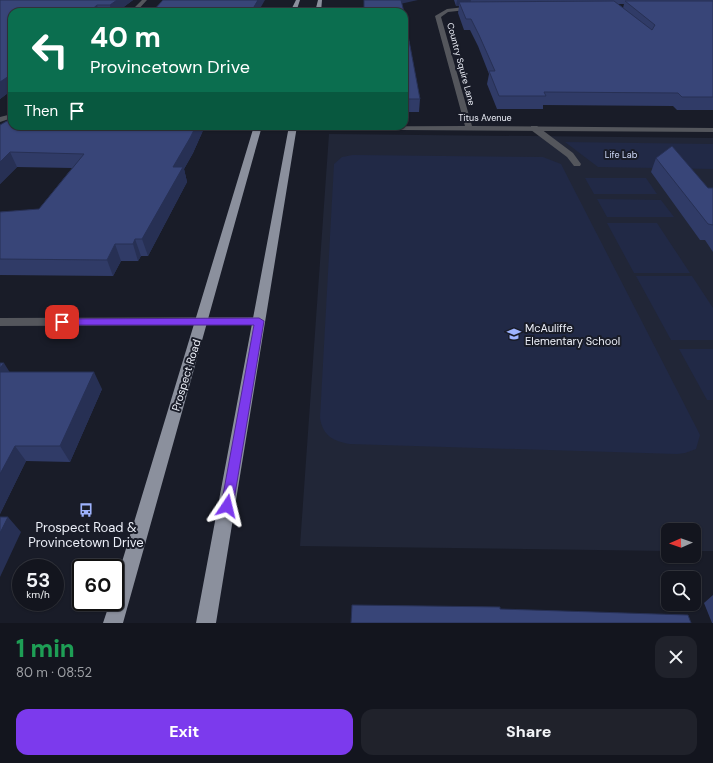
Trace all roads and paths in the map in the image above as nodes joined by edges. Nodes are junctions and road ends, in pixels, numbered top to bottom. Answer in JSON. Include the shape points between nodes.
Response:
{"nodes":[{"id":1,"x":145,"y":0,"type":"edge"},
{"id":2,"x":137,"y":8,"type":"edge"},
{"id":3,"x":478,"y":8,"type":"edge"},
{"id":4,"x":408,"y":128,"type":"edge"},
{"id":5,"x":469,"y":128,"type":"junction"},
{"id":6,"x":534,"y":128,"type":"junction"},
{"id":7,"x":257,"y":130,"type":"edge"},
{"id":8,"x":292,"y":130,"type":"edge"},
{"id":9,"x":713,"y":130,"type":"edge"},
{"id":10,"x":577,"y":164,"type":"dead end"},
{"id":11,"x":259,"y":321,"type":"junction"},
{"id":12,"x":0,"y":322,"type":"edge"},
{"id":13,"x":202,"y":322,"type":"junction"},
{"id":14,"x":113,"y":623,"type":"edge"},
{"id":15,"x":206,"y":623,"type":"edge"}],
"edges":[{"from":1,"to":2,"type":"street"},
{"from":3,"to":5,"type":"street","name":"Country Squire Lane","via":[[447,11],[438,16]]},
{"from":4,"to":5,"type":"street","name":"Titus Avenue"},
{"from":5,"to":6,"type":"street","name":"Titus Avenue"},
{"from":6,"to":9,"type":"street","name":"Titus Avenue"},
{"from":6,"to":10,"type":"street","via":[[570,155]]},
{"from":7,"to":13,"type":"main road","name":"Prospect Road"},
{"from":8,"to":11,"type":"main road"},
{"from":11,"to":13,"type":"street"},
{"from":11,"to":15,"type":"main road"},
{"from":12,"to":13,"type":"street"},
{"from":13,"to":14,"type":"main road","name":"Prospect Road"}]}
